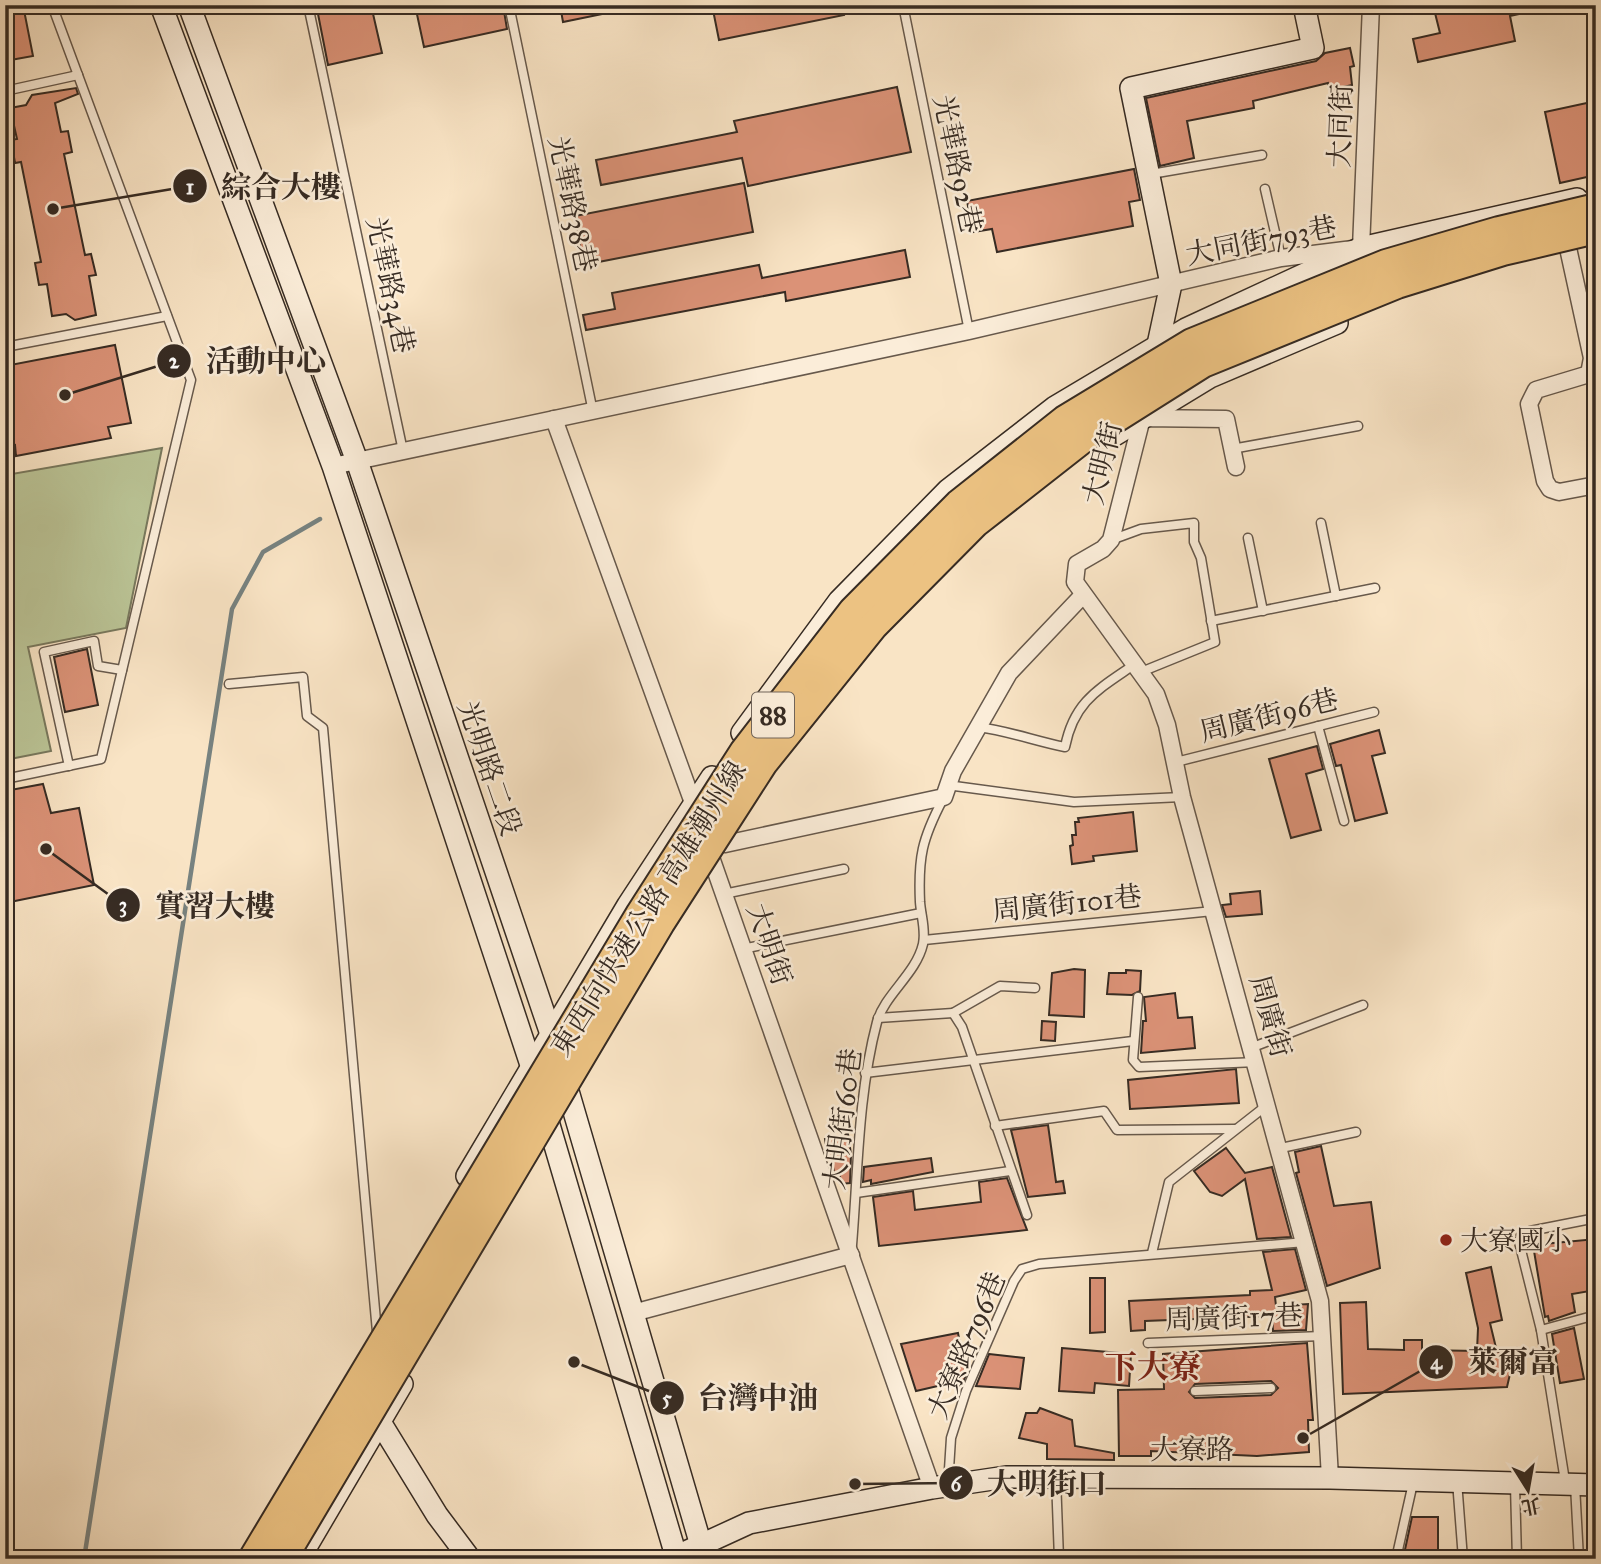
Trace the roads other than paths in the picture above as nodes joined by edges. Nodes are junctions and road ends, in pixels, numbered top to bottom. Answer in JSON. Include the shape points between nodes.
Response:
{"nodes":[{"id":1,"x":52,"y":5,"type":"edge"},
{"id":2,"x":161,"y":5,"type":"edge"},
{"id":3,"x":189,"y":5,"type":"edge"},
{"id":4,"x":308,"y":5,"type":"edge"},
{"id":5,"x":509,"y":5,"type":"edge"},
{"id":6,"x":903,"y":5,"type":"edge"},
{"id":7,"x":1304,"y":5,"type":"edge"},
{"id":8,"x":1371,"y":5,"type":"edge"},
{"id":9,"x":78,"y":75,"type":"junction"},
{"id":10,"x":5,"y":91,"type":"edge"},
{"id":11,"x":1262,"y":155,"type":"dead end"},
{"id":12,"x":1148,"y":174,"type":"junction"},
{"id":13,"x":1265,"y":189,"type":"dead end"},
{"id":14,"x":1596,"y":195,"type":"edge"},
{"id":15,"x":1596,"y":208,"type":"edge"},
{"id":16,"x":1596,"y":229,"type":"edge"},
{"id":17,"x":1596,"y":242,"type":"edge"},
{"id":18,"x":1361,"y":248,"type":"junction"},
{"id":19,"x":1568,"y":248,"type":"junction"},
{"id":20,"x":1281,"y":258,"type":"junction"},
{"id":21,"x":1171,"y":284,"type":"junction"},
{"id":22,"x":167,"y":316,"type":"junction"},
{"id":23,"x":970,"y":331,"type":"junction"},
{"id":24,"x":1157,"y":346,"type":"junction"},
{"id":25,"x":5,"y":347,"type":"edge"},
{"id":26,"x":1592,"y":374,"type":"edge"},
{"id":27,"x":593,"y":412,"type":"junction"},
{"id":28,"x":1142,"y":418,"type":"junction"},
{"id":29,"x":554,"y":419,"type":"junction"},
{"id":30,"x":1358,"y":426,"type":"dead end"},
{"id":31,"x":1232,"y":449,"type":"junction"},
{"id":32,"x":403,"y":451,"type":"junction"},
{"id":33,"x":357,"y":461,"type":"junction"},
{"id":34,"x":333,"y":466,"type":"junction"},
{"id":35,"x":1236,"y":467,"type":"dead end"},
{"id":36,"x":1596,"y":485,"type":"edge"},
{"id":37,"x":1321,"y":523,"type":"dead end"},
{"id":38,"x":1248,"y":538,"type":"dead end"},
{"id":39,"x":1111,"y":540,"type":"junction"},
{"id":40,"x":1376,"y":588,"type":"dead end"},
{"id":41,"x":1083,"y":595,"type":"junction"},
{"id":42,"x":1336,"y":596,"type":"junction"},
{"id":43,"x":1263,"y":611,"type":"junction"},
{"id":44,"x":1211,"y":621,"type":"junction"},
{"id":45,"x":1138,"y":668,"type":"junction"},
{"id":46,"x":122,"y":670,"type":"junction"},
{"id":47,"x":229,"y":684,"type":"dead end"},
{"id":48,"x":1374,"y":712,"type":"dead end"},
{"id":49,"x":1318,"y":726,"type":"junction"},
{"id":50,"x":976,"y":727,"type":"junction"},
{"id":51,"x":1176,"y":762,"type":"junction"},
{"id":52,"x":69,"y":766,"type":"junction"},
{"id":53,"x":5,"y":779,"type":"edge"},
{"id":54,"x":946,"y":791,"type":"junction"},
{"id":55,"x":1182,"y":797,"type":"junction"},
{"id":56,"x":693,"y":805,"type":"junction"},
{"id":57,"x":1345,"y":821,"type":"dead end"},
{"id":58,"x":724,"y":844,"type":"junction"},
{"id":59,"x":713,"y":862,"type":"junction"},
{"id":60,"x":844,"y":869,"type":"dead end"},
{"id":61,"x":724,"y":894,"type":"junction"},
{"id":62,"x":1214,"y":911,"type":"junction"},
{"id":63,"x":921,"y":913,"type":"junction"},
{"id":64,"x":923,"y":940,"type":"junction"},
{"id":65,"x":741,"y":949,"type":"junction"},
{"id":66,"x":1035,"y":988,"type":"dead end"},
{"id":67,"x":1138,"y":997,"type":"dead end"},
{"id":68,"x":1363,"y":1005,"type":"dead end"},
{"id":69,"x":953,"y":1013,"type":"junction"},
{"id":70,"x":878,"y":1018,"type":"junction"},
{"id":71,"x":551,"y":1035,"type":"junction"},
{"id":72,"x":1133,"y":1041,"type":"junction"},
{"id":73,"x":1255,"y":1055,"type":"junction"},
{"id":74,"x":973,"y":1060,"type":"junction"},
{"id":75,"x":531,"y":1065,"type":"junction"},
{"id":76,"x":865,"y":1073,"type":"junction"},
{"id":77,"x":570,"y":1098,"type":"junction"},
{"id":78,"x":1269,"y":1105,"type":"junction"},
{"id":79,"x":995,"y":1126,"type":"junction"},
{"id":80,"x":1236,"y":1129,"type":"junction"},
{"id":81,"x":1356,"y":1132,"type":"dead end"},
{"id":82,"x":550,"y":1133,"type":"junction"},
{"id":83,"x":1281,"y":1148,"type":"junction"},
{"id":84,"x":1010,"y":1171,"type":"junction"},
{"id":85,"x":856,"y":1193,"type":"junction"},
{"id":86,"x":1027,"y":1215,"type":"dead end"},
{"id":87,"x":1596,"y":1218,"type":"edge"},
{"id":88,"x":1306,"y":1242,"type":"junction"},
{"id":89,"x":1152,"y":1253,"type":"junction"},
{"id":90,"x":851,"y":1255,"type":"junction"},
{"id":91,"x":633,"y":1313,"type":"junction"},
{"id":92,"x":1596,"y":1315,"type":"edge"},
{"id":93,"x":1541,"y":1330,"type":"junction"},
{"id":94,"x":377,"y":1332,"type":"junction"},
{"id":95,"x":1322,"y":1336,"type":"junction"},
{"id":96,"x":1148,"y":1343,"type":"dead end"},
{"id":97,"x":643,"y":1346,"type":"junction"},
{"id":98,"x":617,"y":1355,"type":"junction"},
{"id":99,"x":1271,"y":1388,"type":"dead end"},
{"id":100,"x":1195,"y":1391,"type":"dead end"},
{"id":101,"x":380,"y":1422,"type":"junction"},
{"id":102,"x":1056,"y":1477,"type":"junction"},
{"id":103,"x":1330,"y":1478,"type":"junction"},
{"id":104,"x":1414,"y":1480,"type":"junction"},
{"id":105,"x":1457,"y":1481,"type":"junction"},
{"id":106,"x":1515,"y":1483,"type":"junction"},
{"id":107,"x":1579,"y":1485,"type":"edge"},
{"id":108,"x":940,"y":1486,"type":"junction"},
{"id":109,"x":703,"y":1551,"type":"edge"},
{"id":110,"x":676,"y":1558,"type":"edge"},
{"id":111,"x":238,"y":1559,"type":"edge"},
{"id":112,"x":253,"y":1559,"type":"edge"},
{"id":113,"x":282,"y":1559,"type":"edge"},
{"id":114,"x":299,"y":1559,"type":"edge"},
{"id":115,"x":470,"y":1559,"type":"edge"},
{"id":116,"x":1059,"y":1559,"type":"edge"},
{"id":117,"x":1396,"y":1559,"type":"edge"},
{"id":118,"x":1463,"y":1559,"type":"edge"},
{"id":119,"x":1517,"y":1559,"type":"edge"},
{"id":120,"x":1579,"y":1559,"type":"edge"}],
"edges":[{"from":1,"to":9,"type":"lane"},
{"from":2,"to":34,"type":"street","name":"光明路二段"},
{"from":3,"to":33,"type":"street","name":"光明路二段"},
{"from":4,"to":32,"type":"lane","name":"光華路34巷"},
{"from":5,"to":27,"type":"lane","name":"光華路38巷"},
{"from":6,"to":23,"type":"lane","name":"光華路92巷"},
{"from":7,"to":12,"type":"street","name":"大明街","via":[[1313,48],[1131,88]]},
{"from":8,"to":18,"type":"street","name":"大同街"},
{"from":9,"to":10,"type":"lane"},
{"from":9,"to":22,"type":"lane"},
{"from":11,"to":12,"type":"lane"},
{"from":12,"to":21,"type":"street","name":"大明街"},
{"from":13,"to":20,"type":"lane"},
{"from":14,"to":18,"type":"street"},
{"from":15,"to":112,"type":"highway","name":"東西向快速公路 高雄潮州線","number":"88","bridge":true,"via":[[1386,264],[1192,343],[1065,420],[959,504],[853,611],[744,752],[641,913]]},
{"from":16,"to":113,"type":"highway","name":"東西向快速公路 高雄潮州線","number":"88","bridge":true,"via":[[1503,251],[1397,284],[1203,363],[1081,440],[975,523],[873,626],[763,763],[660,923]]},
{"from":17,"to":19,"type":"street"},
{"from":18,"to":20,"type":"street","name":"大同街793巷"},
{"from":18,"to":24,"type":"street"},
{"from":19,"to":26,"type":"street"},
{"from":19,"to":28,"type":"street","via":[[1402,295],[1210,377]]},
{"from":20,"to":21,"type":"street","name":"大同街793巷"},
{"from":21,"to":23,"type":"street","name":"大同街793巷"},
{"from":21,"to":24,"type":"street","name":"大明街"},
{"from":22,"to":25,"type":"lane"},
{"from":22,"to":46,"type":"lane","via":[[191,380]]},
{"from":23,"to":27,"type":"street","name":"大同街793巷"},
{"from":24,"to":28,"type":"street","name":"大明街"},
{"from":24,"to":56,"type":"street","via":[[1055,407],[948,491],[839,601]]},
{"from":26,"to":36,"type":"street","via":[[1535,390],[1530,404],[1550,489],[1559,492]]},
{"from":27,"to":29,"type":"street","name":"大同街793巷"},
{"from":28,"to":31,"type":"street","via":[[1226,419]]},
{"from":28,"to":39,"type":"street","name":"大明街"},
{"from":28,"to":58,"type":"street","via":[[1089,450],[981,531],[882,632],[774,769]]},
{"from":29,"to":32,"type":"street","name":"大同街793巷"},
{"from":29,"to":56,"type":"street","name":"大明街"},
{"from":30,"to":31,"type":"lane"},
{"from":31,"to":35,"type":"street"},
{"from":32,"to":33,"type":"street","name":"大同街793巷"},
{"from":33,"to":34,"type":"street","name":"大同街793巷"},
{"from":33,"to":71,"type":"street","name":"光明路二段"},
{"from":34,"to":75,"type":"street","name":"光明路二段"},
{"from":37,"to":42,"type":"lane"},
{"from":38,"to":43,"type":"lane"},
{"from":39,"to":41,"type":"street","name":"大明街","via":[[1077,565],[1074,582]]},
{"from":39,"to":44,"type":"lane","via":[[1140,529],[1194,523]]},
{"from":40,"to":42,"type":"lane"},
{"from":41,"to":45,"type":"street","name":"周廣街"},
{"from":41,"to":50,"type":"street","via":[[1009,673]]},
{"from":42,"to":43,"type":"lane"},
{"from":43,"to":44,"type":"lane"},
{"from":44,"to":45,"type":"lane","via":[[1214,642]]},
{"from":45,"to":50,"type":"lane","via":[[1093,692],[1076,712],[1065,747]]},
{"from":45,"to":51,"type":"street","name":"周廣街","via":[[1156,694]]},
{"from":46,"to":52,"type":"lane","via":[[101,759]]},
{"from":46,"to":52,"type":"lane","via":[[98,666],[94,641],[44,652]]},
{"from":47,"to":94,"type":"lane","via":[[303,677],[307,716],[323,728]]},
{"from":48,"to":49,"type":"lane","name":"周廣街96巷"},
{"from":49,"to":51,"type":"lane","name":"周廣街96巷"},
{"from":49,"to":57,"type":"lane"},
{"from":50,"to":54,"type":"street"},
{"from":51,"to":55,"type":"street","name":"周廣街"},
{"from":52,"to":53,"type":"lane"},
{"from":54,"to":55,"type":"lane","via":[[1074,802]]},
{"from":54,"to":58,"type":"street"},
{"from":54,"to":63,"type":"lane","name":"大明街60巷","via":[[924,834],[919,871]]},
{"from":55,"to":62,"type":"street","name":"周廣街"},
{"from":56,"to":59,"type":"street","name":"大明街"},
{"from":56,"to":71,"type":"street"},
{"from":58,"to":59,"type":"street"},
{"from":59,"to":61,"type":"street","name":"大明街"},
{"from":59,"to":77,"type":"street"},
{"from":60,"to":61,"type":"lane"},
{"from":61,"to":65,"type":"street","name":"大明街"},
{"from":62,"to":64,"type":"lane","name":"周廣街101巷"},
{"from":62,"to":73,"type":"street","name":"周廣街"},
{"from":63,"to":64,"type":"lane","name":"大明街60巷"},
{"from":63,"to":65,"type":"lane"},
{"from":64,"to":70,"type":"lane","name":"大明街60巷","via":[[911,972]]},
{"from":65,"to":90,"type":"street","name":"大明街"},
{"from":66,"to":69,"type":"lane","via":[[1000,986]]},
{"from":67,"to":72,"type":"lane"},
{"from":68,"to":73,"type":"lane"},
{"from":69,"to":70,"type":"lane"},
{"from":69,"to":74,"type":"lane"},
{"from":70,"to":76,"type":"lane","name":"大明街60巷"},
{"from":71,"to":75,"type":"street"},
{"from":71,"to":77,"type":"street","name":"光明路二段"},
{"from":72,"to":73,"type":"lane","via":[[1133,1060],[1139,1068]]},
{"from":72,"to":74,"type":"lane"},
{"from":73,"to":78,"type":"street","name":"周廣街"},
{"from":74,"to":76,"type":"lane"},
{"from":74,"to":79,"type":"lane"},
{"from":75,"to":82,"type":"street","name":"光明路二段"},
{"from":75,"to":94,"type":"street"},
{"from":76,"to":85,"type":"lane","name":"大明街60巷"},
{"from":77,"to":82,"type":"street"},
{"from":77,"to":91,"type":"street","name":"光明路二段"},
{"from":78,"to":80,"type":"lane"},
{"from":78,"to":83,"type":"street","name":"周廣街"},
{"from":79,"to":80,"type":"lane","via":[[1104,1111],[1117,1130]]},
{"from":79,"to":84,"type":"lane"},
{"from":80,"to":89,"type":"lane","via":[[1169,1182]]},
{"from":81,"to":83,"type":"lane"},
{"from":82,"to":98,"type":"street","name":"光明路二段"},
{"from":82,"to":101,"type":"street"},
{"from":83,"to":88,"type":"street","name":"周廣街"},
{"from":84,"to":85,"type":"lane"},
{"from":84,"to":86,"type":"lane"},
{"from":85,"to":90,"type":"lane","name":"大明街60巷"},
{"from":87,"to":93,"type":"lane","via":[[1521,1235],[1520,1253]]},
{"from":88,"to":89,"type":"lane"},
{"from":88,"to":95,"type":"street","name":"周廣街","via":[[1320,1301]]},
{"from":89,"to":108,"type":"lane","name":"大寮路796巷","via":[[1022,1269],[966,1391]]},
{"from":90,"to":91,"type":"street"},
{"from":90,"to":108,"type":"street","name":"大明街"},
{"from":91,"to":97,"type":"street","name":"光明路二段"},
{"from":92,"to":93,"type":"lane"},
{"from":93,"to":107,"type":"lane"},
{"from":94,"to":101,"type":"street"},
{"from":94,"to":111,"type":"street"},
{"from":95,"to":96,"type":"lane","name":"周廣街17巷"},
{"from":95,"to":103,"type":"street","name":"周廣街","via":[[1320,1386]]},
{"from":97,"to":98,"type":"street"},
{"from":97,"to":109,"type":"street","name":"光明路二段"},
{"from":98,"to":110,"type":"street","name":"光明路二段"},
{"from":99,"to":100,"type":"lane"},
{"from":101,"to":114,"type":"street"},
{"from":101,"to":115,"type":"street"},
{"from":102,"to":103,"type":"street","name":"大寮路"},
{"from":102,"to":108,"type":"street","name":"大寮路","via":[[1006,1477]]},
{"from":102,"to":116,"type":"lane"},
{"from":103,"to":104,"type":"street","name":"大寮路"},
{"from":104,"to":105,"type":"street","name":"大寮路"},
{"from":104,"to":117,"type":"lane"},
{"from":105,"to":106,"type":"street","name":"大寮路"},
{"from":105,"to":118,"type":"lane"},
{"from":106,"to":107,"type":"street","name":"大寮路"},
{"from":106,"to":119,"type":"lane"},
{"from":107,"to":120,"type":"lane"},
{"from":108,"to":109,"type":"street","name":"大寮路","via":[[749,1523]]},
{"from":109,"to":110,"type":"street","name":"大寮路"}]}
